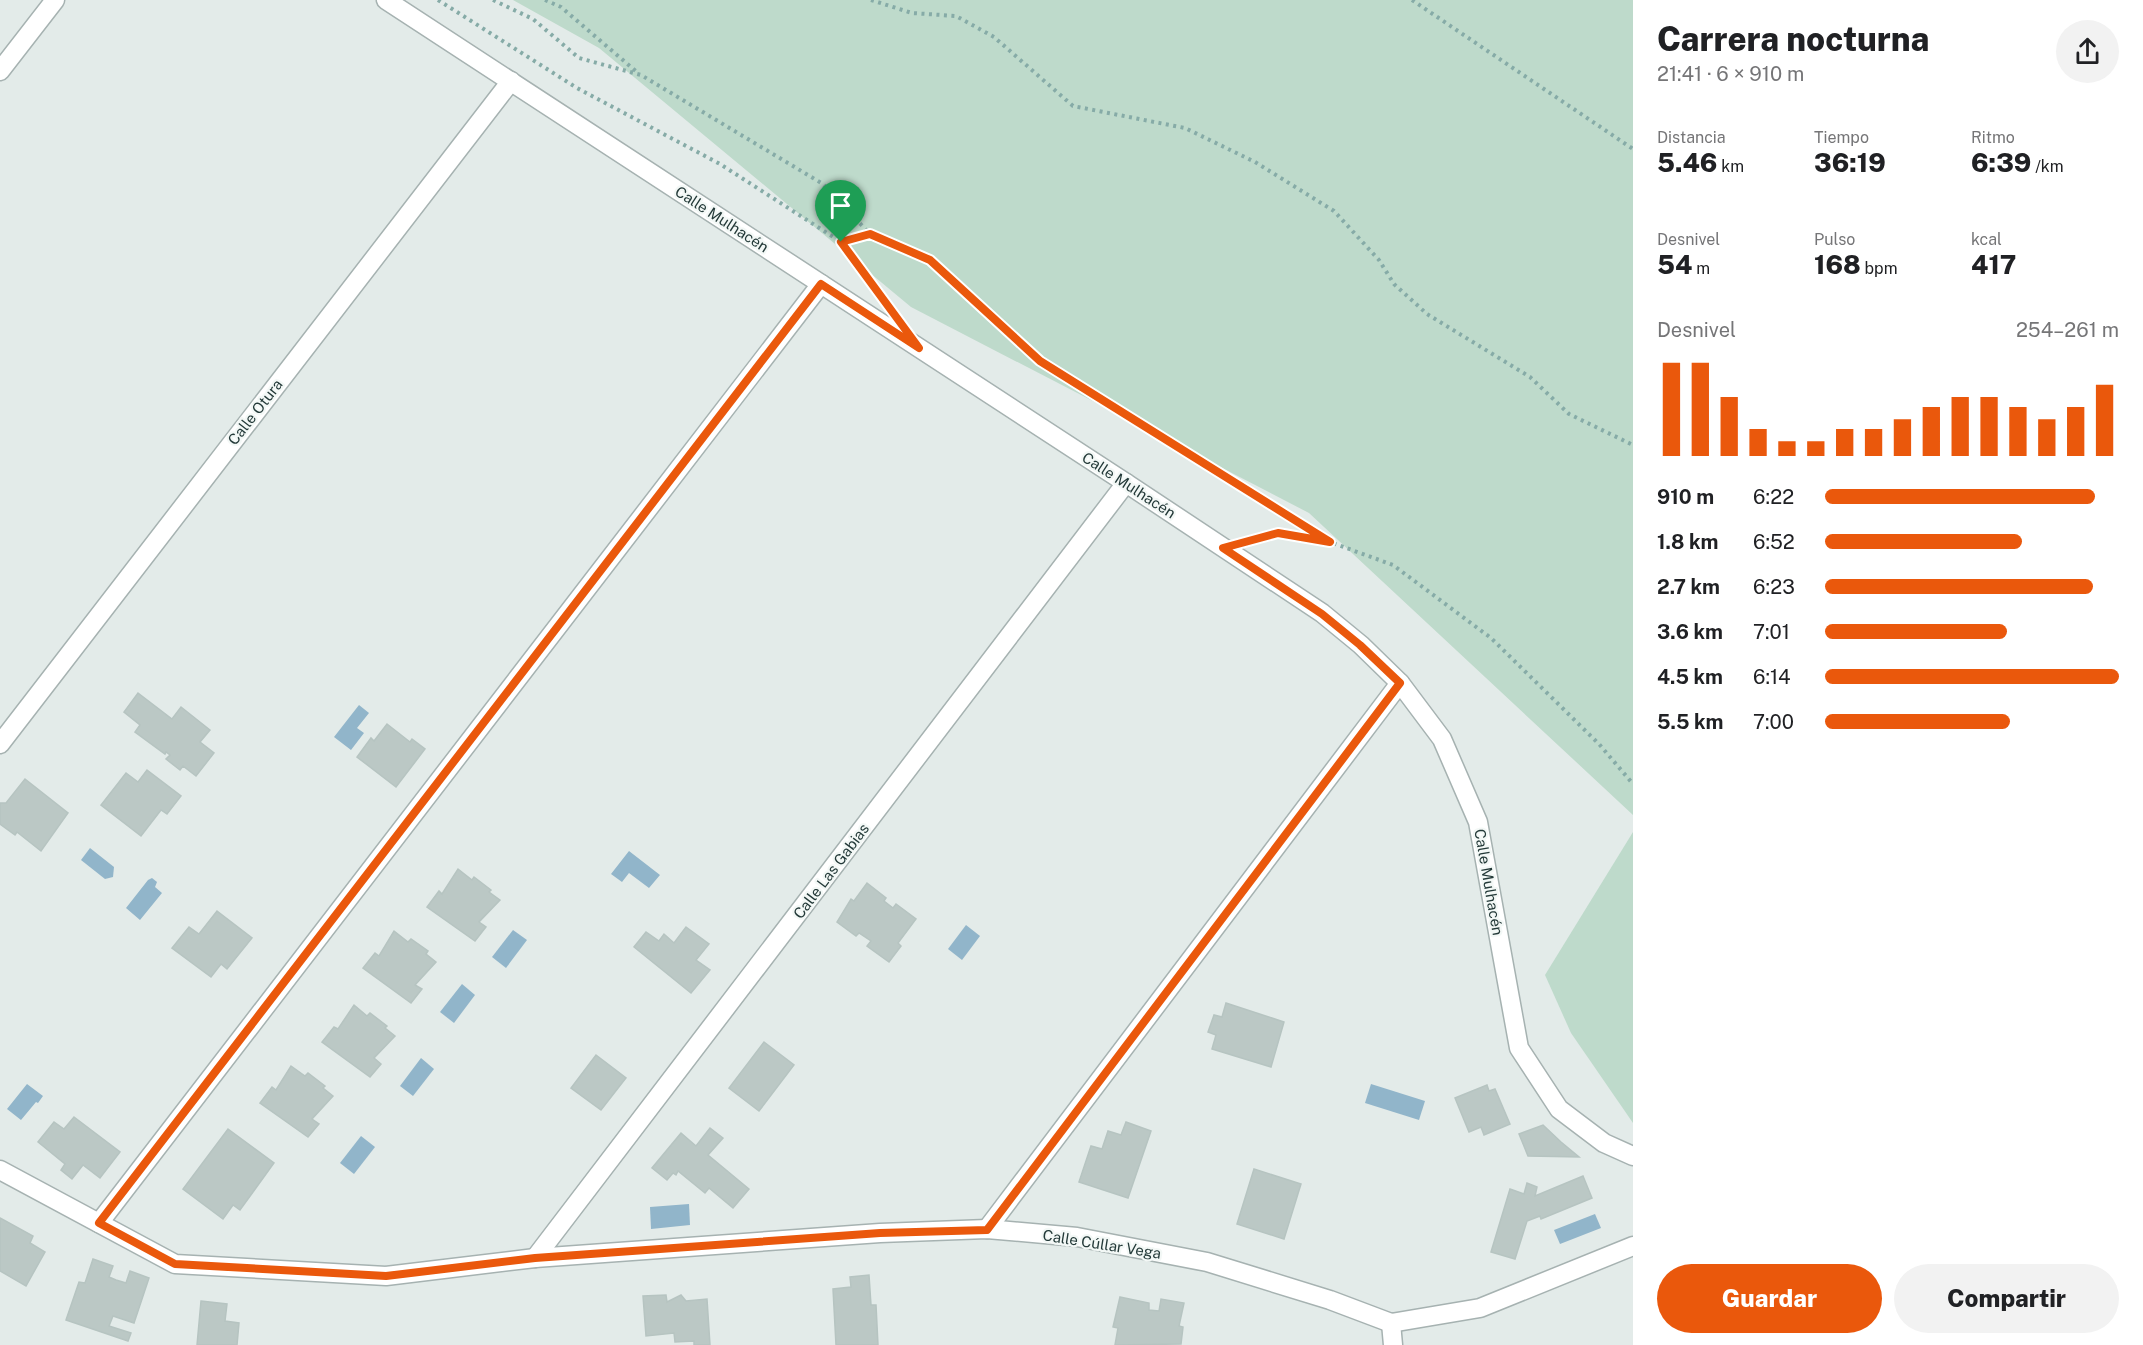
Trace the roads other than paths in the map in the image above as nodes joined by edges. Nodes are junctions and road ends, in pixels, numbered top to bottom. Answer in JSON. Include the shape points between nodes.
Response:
{"nodes":[{"id":1,"x":55,"y":0,"type":"edge"},
{"id":2,"x":386,"y":0,"type":"edge"},
{"id":3,"x":0,"y":71,"type":"edge"},
{"id":4,"x":511,"y":81,"type":"junction"},
{"id":5,"x":821,"y":284,"type":"junction"},
{"id":6,"x":1126,"y":483,"type":"junction"},
{"id":7,"x":1400,"y":683,"type":"junction"},
{"id":8,"x":0,"y":744,"type":"edge"},
{"id":9,"x":1633,"y":1156,"type":"edge"},
{"id":10,"x":0,"y":1170,"type":"edge"},
{"id":11,"x":99,"y":1223,"type":"junction"},
{"id":12,"x":987,"y":1230,"type":"junction"},
{"id":13,"x":1633,"y":1246,"type":"edge"},
{"id":14,"x":535,"y":1258,"type":"junction"},
{"id":15,"x":1391,"y":1323,"type":"junction"},
{"id":16,"x":1393,"y":1345,"type":"edge"}],
"edges":[{"from":1,"to":3,"type":"street"},
{"from":2,"to":4,"type":"street","name":"Calle Mulhacén"},
{"from":4,"to":5,"type":"street","name":"Calle Mulhacén"},
{"from":4,"to":8,"type":"street","name":"Calle Otura"},
{"from":5,"to":6,"type":"street","name":"Calle Mulhacén"},
{"from":5,"to":11,"type":"street"},
{"from":6,"to":7,"type":"street","name":"Calle Mulhacén","via":[[1322,614]]},
{"from":6,"to":14,"type":"street","name":"Calle Las Gabias"},
{"from":7,"to":9,"type":"street","name":"Calle Mulhacén","via":[[1442,739],[1478,822],[1519,1048],[1559,1109],[1604,1143]]},
{"from":7,"to":12,"type":"street"},
{"from":10,"to":11,"type":"street","name":"Calle Cúllar Vega"},
{"from":11,"to":14,"type":"street","name":"Calle Cúllar Vega","via":[[175,1264],[386,1276]]},
{"from":12,"to":14,"type":"street","name":"Calle Cúllar Vega","via":[[880,1233]]},
{"from":12,"to":15,"type":"street","name":"Calle Cúllar Vega","via":[[1077,1237],[1207,1262]]},
{"from":13,"to":15,"type":"street","via":[[1480,1308]]},
{"from":15,"to":16,"type":"street"}]}
